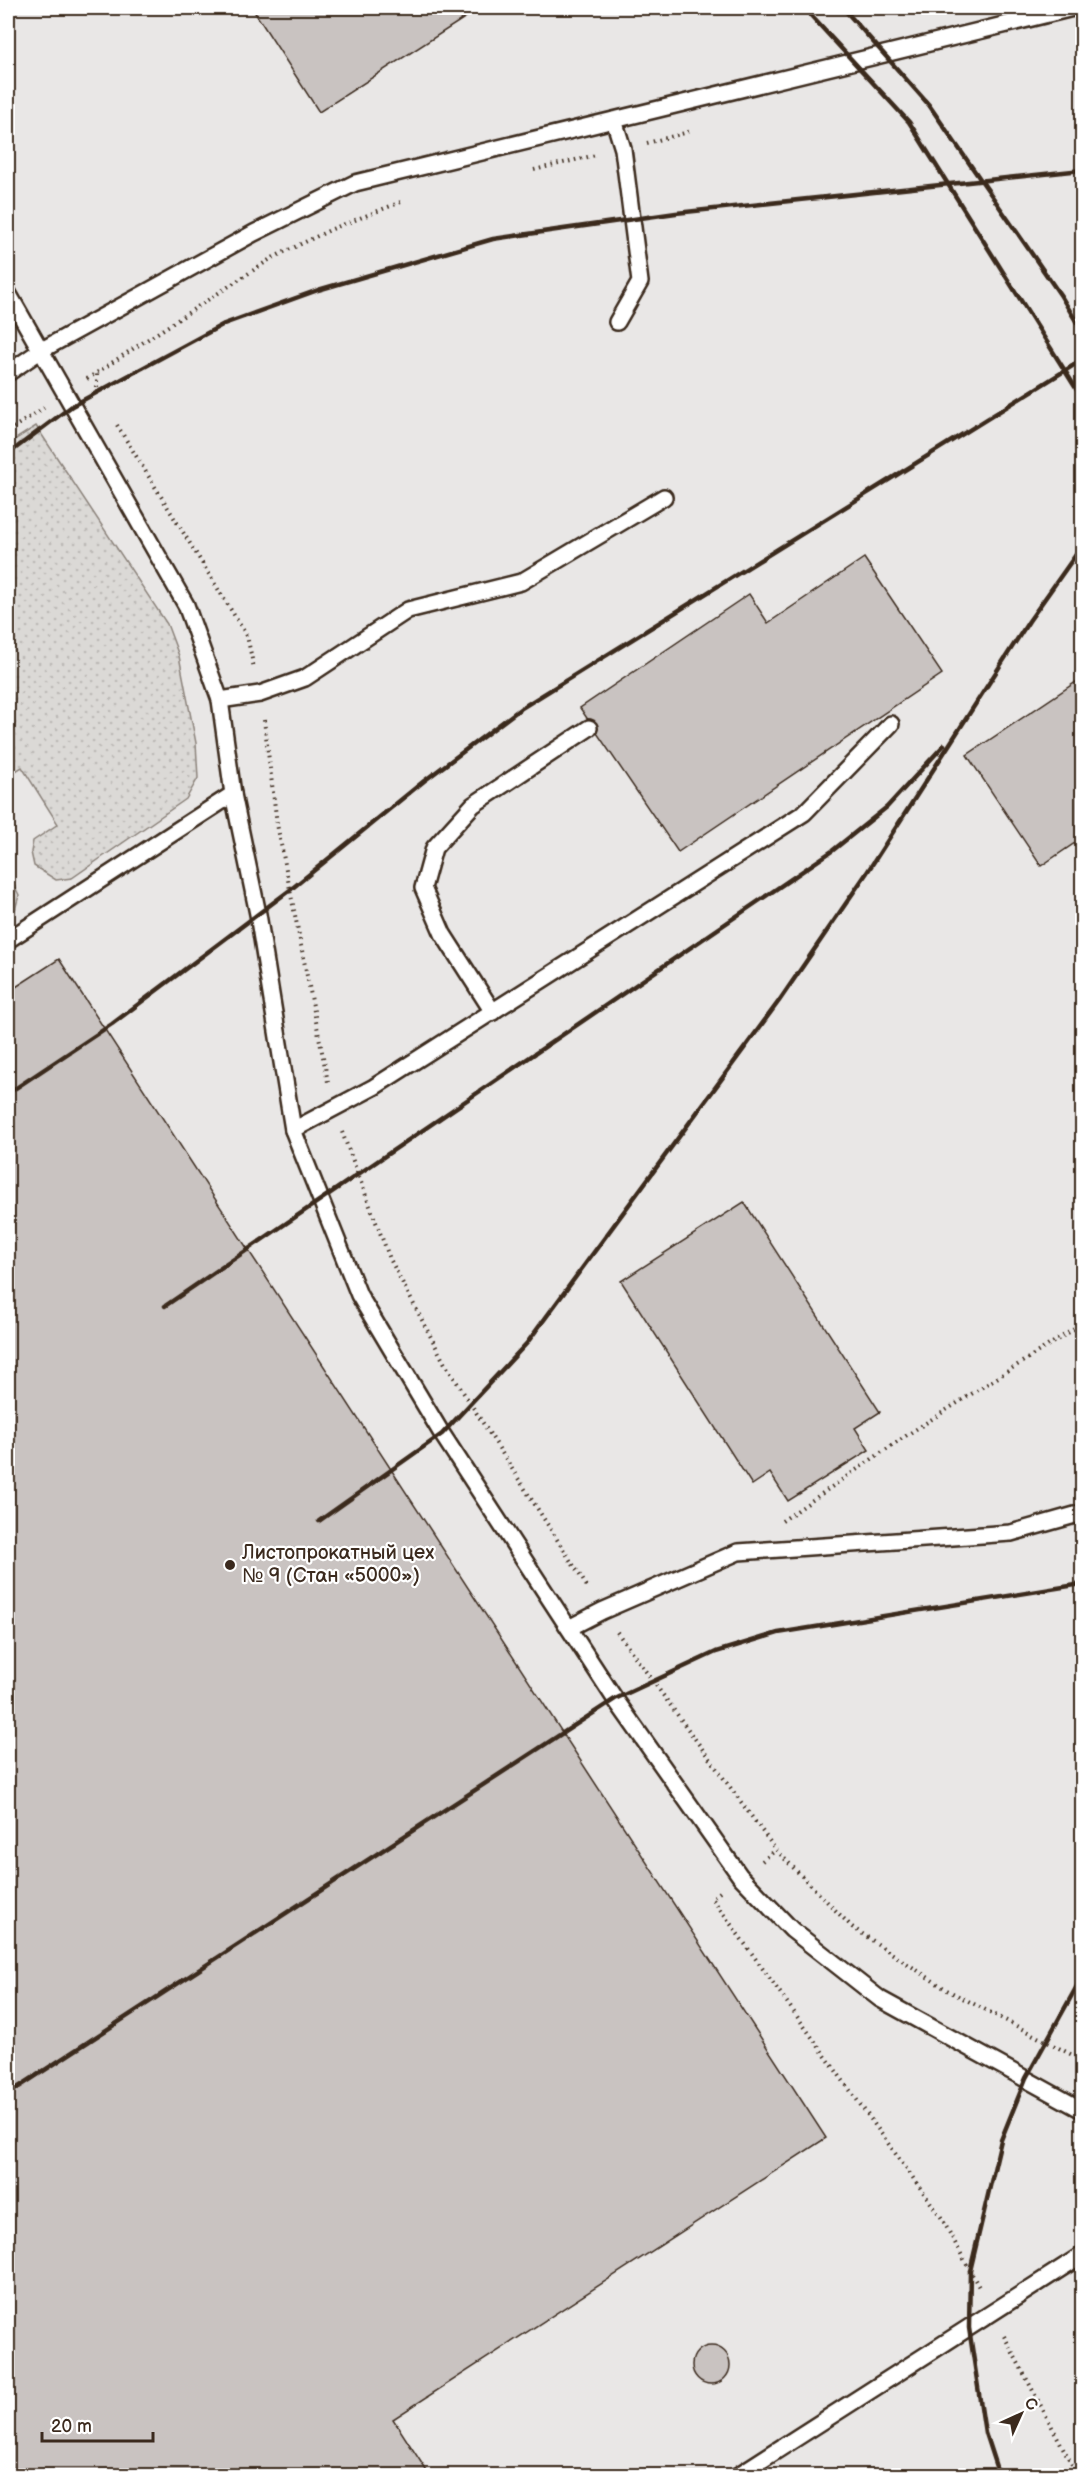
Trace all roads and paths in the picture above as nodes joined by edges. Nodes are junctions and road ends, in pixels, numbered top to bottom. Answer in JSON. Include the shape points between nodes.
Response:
{"nodes":[{"id":1,"x":1073,"y":8,"type":"edge"},
{"id":2,"x":614,"y":120,"type":"junction"},
{"id":3,"x":703,"y":128,"type":"dead end"},
{"id":4,"x":623,"y":149,"type":"junction"},
{"id":5,"x":531,"y":170,"type":"dead end"},
{"id":6,"x":406,"y":200,"type":"dead end"},
{"id":7,"x":8,"y":292,"type":"edge"},
{"id":8,"x":617,"y":322,"type":"dead end"},
{"id":9,"x":40,"y":351,"type":"junction"},
{"id":10,"x":97,"y":371,"type":"junction"},
{"id":11,"x":8,"y":373,"type":"edge"},
{"id":12,"x":66,"y":394,"type":"junction"},
{"id":13,"x":103,"y":403,"type":"dead end"},
{"id":14,"x":115,"y":422,"type":"dead end"},
{"id":15,"x":8,"y":431,"type":"edge"},
{"id":16,"x":664,"y":497,"type":"dead end"},
{"id":17,"x":261,"y":694,"type":"junction"},
{"id":18,"x":220,"y":700,"type":"junction"},
{"id":19,"x":891,"y":724,"type":"dead end"},
{"id":20,"x":589,"y":728,"type":"dead end"},
{"id":21,"x":233,"y":794,"type":"junction"},
{"id":22,"x":8,"y":940,"type":"edge"},
{"id":23,"x":493,"y":1012,"type":"junction"},
{"id":24,"x":333,"y":1108,"type":"junction"},
{"id":25,"x":293,"y":1130,"type":"junction"},
{"id":26,"x":1083,"y":1324,"type":"edge"},
{"id":27,"x":1083,"y":1513,"type":"edge"},
{"id":28,"x":776,"y":1526,"type":"dead end"},
{"id":29,"x":602,"y":1611,"type":"junction"},
{"id":30,"x":569,"y":1628,"type":"junction"},
{"id":31,"x":712,"y":1898,"type":"dead end"},
{"id":32,"x":1083,"y":2060,"type":"edge"},
{"id":33,"x":1083,"y":2110,"type":"edge"},
{"id":34,"x":1083,"y":2255,"type":"edge"},
{"id":35,"x":992,"y":2313,"type":"junction"},
{"id":36,"x":737,"y":2475,"type":"edge"},
{"id":37,"x":1078,"y":2475,"type":"edge"}],
"edges":[{"from":1,"to":2,"type":"lane"},
{"from":2,"to":4,"type":"lane"},
{"from":2,"to":9,"type":"lane","via":[[356,183],[254,233]]},
{"from":3,"to":4,"type":"path"},
{"from":4,"to":5,"type":"path"},
{"from":4,"to":8,"type":"lane","via":[[640,282]]},
{"from":6,"to":10,"type":"path","via":[[272,258]]},
{"from":7,"to":9,"type":"lane"},
{"from":9,"to":11,"type":"lane"},
{"from":9,"to":12,"type":"lane"},
{"from":10,"to":12,"type":"path"},
{"from":10,"to":13,"type":"path","via":[[97,394]]},
{"from":12,"to":15,"type":"path"},
{"from":12,"to":18,"type":"lane","via":[[186,605]]},
{"from":14,"to":17,"type":"path","via":[[247,636]]},
{"from":16,"to":17,"type":"lane","via":[[521,582],[408,610],[305,678]]},
{"from":17,"to":18,"type":"lane"},
{"from":17,"to":24,"type":"path","via":[[277,824]]},
{"from":18,"to":21,"type":"lane"},
{"from":19,"to":23,"type":"lane","via":[[804,813]]},
{"from":20,"to":23,"type":"lane","via":[[473,805],[434,848],[423,888],[443,934]]},
{"from":21,"to":22,"type":"lane"},
{"from":21,"to":25,"type":"lane","via":[[258,914]]},
{"from":23,"to":24,"type":"lane","via":[[374,1087]]},
{"from":24,"to":25,"type":"lane"},
{"from":24,"to":29,"type":"path","via":[[390,1259],[444,1362]]},
{"from":25,"to":30,"type":"lane","via":[[359,1295],[442,1434]]},
{"from":26,"to":28,"type":"path","via":[[910,1433]]},
{"from":27,"to":29,"type":"lane","via":[[1011,1533],[738,1552]]},
{"from":29,"to":30,"type":"lane"},
{"from":29,"to":32,"type":"path","via":[[776,1850],[852,1927],[947,1990]]},
{"from":30,"to":33,"type":"lane","via":[[740,1876],[792,1930],[880,1999]]},
{"from":31,"to":35,"type":"path","via":[[940,2217]]},
{"from":34,"to":35,"type":"lane"},
{"from":35,"to":36,"type":"lane"},
{"from":35,"to":37,"type":"path"}]}
